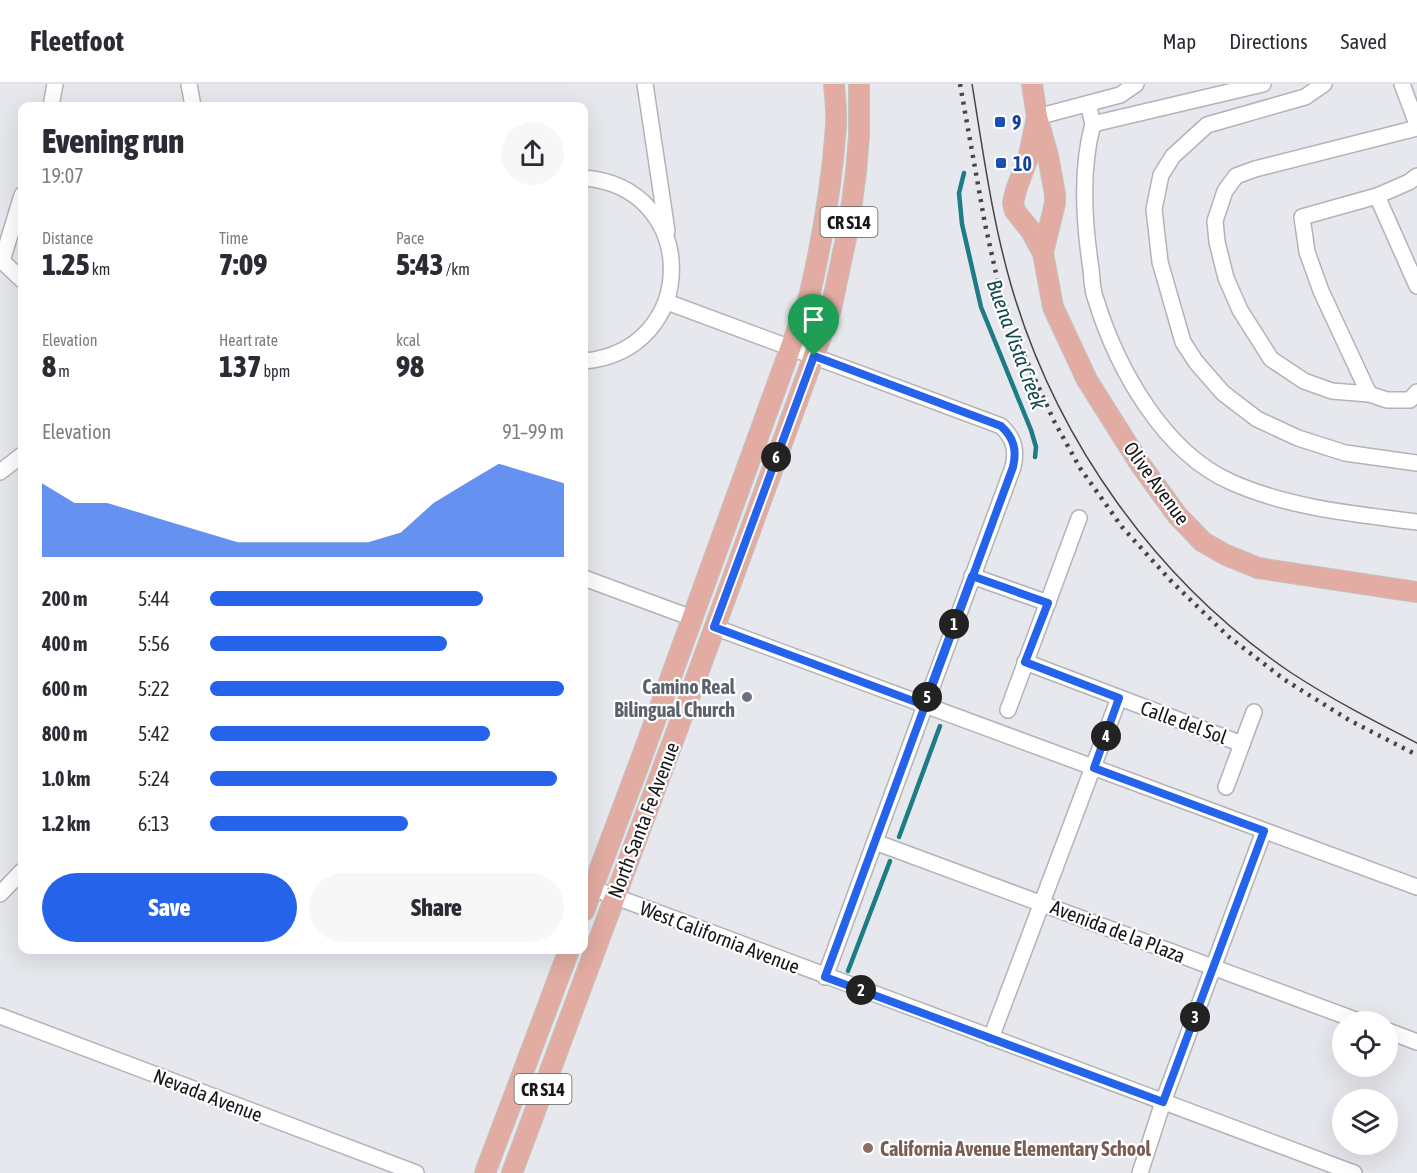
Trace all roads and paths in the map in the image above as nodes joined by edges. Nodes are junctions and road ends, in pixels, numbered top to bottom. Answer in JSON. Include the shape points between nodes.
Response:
{"nodes":[{"id":1,"x":55,"y":84,"type":"edge"},
{"id":2,"x":190,"y":84,"type":"edge"},
{"id":3,"x":645,"y":84,"type":"edge"},
{"id":4,"x":834,"y":84,"type":"edge"},
{"id":5,"x":859,"y":84,"type":"edge"},
{"id":6,"x":1032,"y":84,"type":"edge"},
{"id":7,"x":1136,"y":84,"type":"edge"},
{"id":8,"x":1263,"y":84,"type":"edge"},
{"id":9,"x":1324,"y":84,"type":"edge"},
{"id":10,"x":1402,"y":84,"type":"edge"},
{"id":11,"x":52,"y":102,"type":"edge"},
{"id":12,"x":192,"y":102,"type":"edge"},
{"id":13,"x":1088,"y":104,"type":"junction"},
{"id":14,"x":1037,"y":117,"type":"junction"},
{"id":15,"x":836,"y":124,"type":"junction"},
{"id":16,"x":1093,"y":124,"type":"junction"},
{"id":17,"x":1417,"y":126,"type":"edge"},
{"id":18,"x":1417,"y":176,"type":"edge"},
{"id":19,"x":588,"y":178,"type":"edge"},
{"id":20,"x":1377,"y":196,"type":"junction"},
{"id":21,"x":852,"y":203,"type":"junction"},
{"id":22,"x":1055,"y":203,"type":"junction"},
{"id":23,"x":18,"y":208,"type":"edge"},
{"id":24,"x":1015,"y":212,"type":"junction"},
{"id":25,"x":670,"y":248,"type":"junction"},
{"id":26,"x":1043,"y":253,"type":"junction"},
{"id":27,"x":1,"y":262,"type":"edge"},
{"id":28,"x":18,"y":277,"type":"edge"},
{"id":29,"x":1417,"y":286,"type":"edge"},
{"id":30,"x":667,"y":302,"type":"junction"},
{"id":31,"x":790,"y":346,"type":"junction"},
{"id":32,"x":814,"y":356,"type":"junction"},
{"id":33,"x":588,"y":360,"type":"edge"},
{"id":34,"x":1417,"y":392,"type":"edge"},
{"id":35,"x":1369,"y":394,"type":"junction"},
{"id":36,"x":18,"y":458,"type":"edge"},
{"id":37,"x":1417,"y":464,"type":"edge"},
{"id":38,"x":0,"y":472,"type":"edge"},
{"id":39,"x":1079,"y":519,"type":"dead end"},
{"id":40,"x":1417,"y":522,"type":"edge"},
{"id":41,"x":972,"y":576,"type":"junction"},
{"id":42,"x":588,"y":579,"type":"edge"},
{"id":43,"x":1417,"y":592,"type":"edge"},
{"id":44,"x":1048,"y":603,"type":"junction"},
{"id":45,"x":692,"y":618,"type":"junction"},
{"id":46,"x":714,"y":627,"type":"junction"},
{"id":47,"x":1025,"y":662,"type":"junction"},
{"id":48,"x":1119,"y":698,"type":"junction"},
{"id":49,"x":924,"y":705,"type":"junction"},
{"id":50,"x":1008,"y":710,"type":"dead end"},
{"id":51,"x":1254,"y":712,"type":"dead end"},
{"id":52,"x":1242,"y":744,"type":"junction"},
{"id":53,"x":1094,"y":768,"type":"junction"},
{"id":54,"x":1226,"y":787,"type":"dead end"},
{"id":55,"x":1264,"y":831,"type":"junction"},
{"id":56,"x":874,"y":842,"type":"junction"},
{"id":57,"x":18,"y":875,"type":"edge"},
{"id":58,"x":588,"y":887,"type":"edge"},
{"id":59,"x":1417,"y":888,"type":"edge"},
{"id":60,"x":0,"y":894,"type":"edge"},
{"id":61,"x":614,"y":896,"type":"junction"},
{"id":62,"x":1043,"y":903,"type":"junction"},
{"id":63,"x":567,"y":954,"type":"edge"},
{"id":64,"x":1214,"y":967,"type":"junction"},
{"id":65,"x":825,"y":977,"type":"junction"},
{"id":66,"x":1332,"y":1011,"type":"edge"},
{"id":67,"x":0,"y":1016,"type":"edge"},
{"id":68,"x":542,"y":1021,"type":"junction"},
{"id":69,"x":1398,"y":1035,"type":"edge"},
{"id":70,"x":991,"y":1038,"type":"junction"},
{"id":71,"x":1417,"y":1042,"type":"edge"},
{"id":72,"x":1163,"y":1102,"type":"junction"},
{"id":73,"x":532,"y":1119,"type":"junction"},
{"id":74,"x":416,"y":1173,"type":"edge"},
{"id":75,"x":485,"y":1173,"type":"edge"},
{"id":76,"x":512,"y":1173,"type":"edge"},
{"id":77,"x":1140,"y":1173,"type":"edge"},
{"id":78,"x":1354,"y":1173,"type":"edge"}],
"edges":[{"from":1,"to":11,"type":"street"},
{"from":2,"to":12,"type":"street"},
{"from":3,"to":25,"type":"street"},
{"from":4,"to":15,"type":"main road","name":"North Santa Fe Avenue","number":"CR S14"},
{"from":5,"to":21,"type":"main road","name":"North Santa Fe Avenue","number":"CR S14","via":[[859,136]]},
{"from":6,"to":14,"type":"main road","name":"Olive Avenue"},
{"from":7,"to":13,"type":"street","via":[[1120,95]]},
{"from":8,"to":16,"type":"street"},
{"from":9,"to":37,"type":"street","via":[[1305,97],[1208,125],[1173,156],[1161,175],[1154,209],[1160,262],[1184,342],[1222,393],[1257,419],[1298,438],[1345,453]]},
{"from":10,"to":17,"type":"street"},
{"from":13,"to":14,"type":"street"},
{"from":13,"to":16,"type":"street"},
{"from":14,"to":22,"type":"main road","name":"Olive Avenue"},
{"from":14,"to":24,"type":"main road","name":"Olive Avenue","via":[[1013,203]]},
{"from":15,"to":21,"type":"main road","via":[[846,151],[844,180]]},
{"from":15,"to":31,"type":"main road","name":"North Santa Fe Avenue","number":"CR S14","via":[[818,258]]},
{"from":16,"to":40,"type":"street","via":[[1087,146],[1085,225],[1095,298],[1116,356],[1174,442],[1229,482],[1281,501]]},
{"from":17,"to":35,"type":"street","via":[[1236,176],[1225,191],[1215,221],[1226,278],[1240,310],[1271,359],[1304,381],[1332,391]]},
{"from":18,"to":20,"type":"street"},
{"from":19,"to":25,"type":"street","via":[[614,184],[644,203],[660,224]]},
{"from":20,"to":29,"type":"street"},
{"from":20,"to":35,"type":"street","via":[[1302,217],[1307,252],[1321,291]]},
{"from":21,"to":32,"type":"main road","name":"North Santa Fe Avenue","number":"CR S14","via":[[831,309]]},
{"from":22,"to":24,"type":"main road","via":[[1035,216]]},
{"from":22,"to":26,"type":"main road","name":"Olive Avenue"},
{"from":23,"to":27,"type":"street"},
{"from":24,"to":26,"type":"main road","name":"Olive Avenue"},
{"from":25,"to":30,"type":"street","via":[[672,275]]},
{"from":26,"to":43,"type":"main road","name":"Olive Avenue","via":[[1053,307],[1087,380],[1140,464],[1203,542],[1258,567]]},
{"from":27,"to":28,"type":"street"},
{"from":30,"to":31,"type":"street"},
{"from":30,"to":33,"type":"street","via":[[640,340],[612,355]]},
{"from":31,"to":32,"type":"street"},
{"from":31,"to":45,"type":"main road","name":"North Santa Fe Avenue","number":"CR S14"},
{"from":32,"to":41,"type":"street","via":[[1001,426],[1010,435],[1016,453],[1013,467]]},
{"from":32,"to":46,"type":"main road","name":"North Santa Fe Avenue","number":"CR S14"},
{"from":34,"to":35,"type":"street","via":[[1410,400],[1387,400]]},
{"from":36,"to":38,"type":"street"},
{"from":39,"to":44,"type":"street"},
{"from":41,"to":44,"type":"street"},
{"from":41,"to":49,"type":"street"},
{"from":42,"to":45,"type":"street"},
{"from":44,"to":47,"type":"street"},
{"from":45,"to":58,"type":"main road","name":"North Santa Fe Avenue","number":"CR S14"},
{"from":46,"to":49,"type":"street"},
{"from":46,"to":61,"type":"main road","name":"North Santa Fe Avenue","number":"CR S14"},
{"from":47,"to":48,"type":"street","name":"Calle del Sol"},
{"from":47,"to":50,"type":"street"},
{"from":48,"to":52,"type":"street","name":"Calle del Sol"},
{"from":48,"to":53,"type":"street"},
{"from":49,"to":53,"type":"street"},
{"from":49,"to":56,"type":"street"},
{"from":51,"to":52,"type":"street"},
{"from":52,"to":54,"type":"street"},
{"from":53,"to":55,"type":"street"},
{"from":53,"to":62,"type":"street"},
{"from":55,"to":59,"type":"street"},
{"from":55,"to":64,"type":"street"},
{"from":56,"to":62,"type":"street","name":"Avenida de la Plaza"},
{"from":56,"to":65,"type":"street"},
{"from":57,"to":60,"type":"street"},
{"from":58,"to":61,"type":"street","name":"West California Avenue"},
{"from":61,"to":65,"type":"street","name":"West California Avenue"},
{"from":61,"to":73,"type":"main road","name":"North Santa Fe Avenue","number":"CR S14"},
{"from":62,"to":64,"type":"street","name":"Avenida de la Plaza"},
{"from":62,"to":70,"type":"street"},
{"from":63,"to":68,"type":"main road","number":"CR S14"},
{"from":64,"to":66,"type":"street","name":"Avenida de la Plaza"},
{"from":64,"to":72,"type":"street"},
{"from":65,"to":70,"type":"street","name":"West California Avenue"},
{"from":67,"to":74,"type":"street","name":"Nevada Avenue"},
{"from":68,"to":73,"type":"main road","via":[[542,1056],[525,1107]]},
{"from":68,"to":75,"type":"main road","number":"CR S14"},
{"from":69,"to":71,"type":"street"},
{"from":70,"to":72,"type":"street","name":"West California Avenue"},
{"from":72,"to":77,"type":"street"},
{"from":72,"to":78,"type":"street","name":"West California Avenue"},
{"from":73,"to":76,"type":"main road","name":"North Santa Fe Avenue","number":"CR S14"}]}
